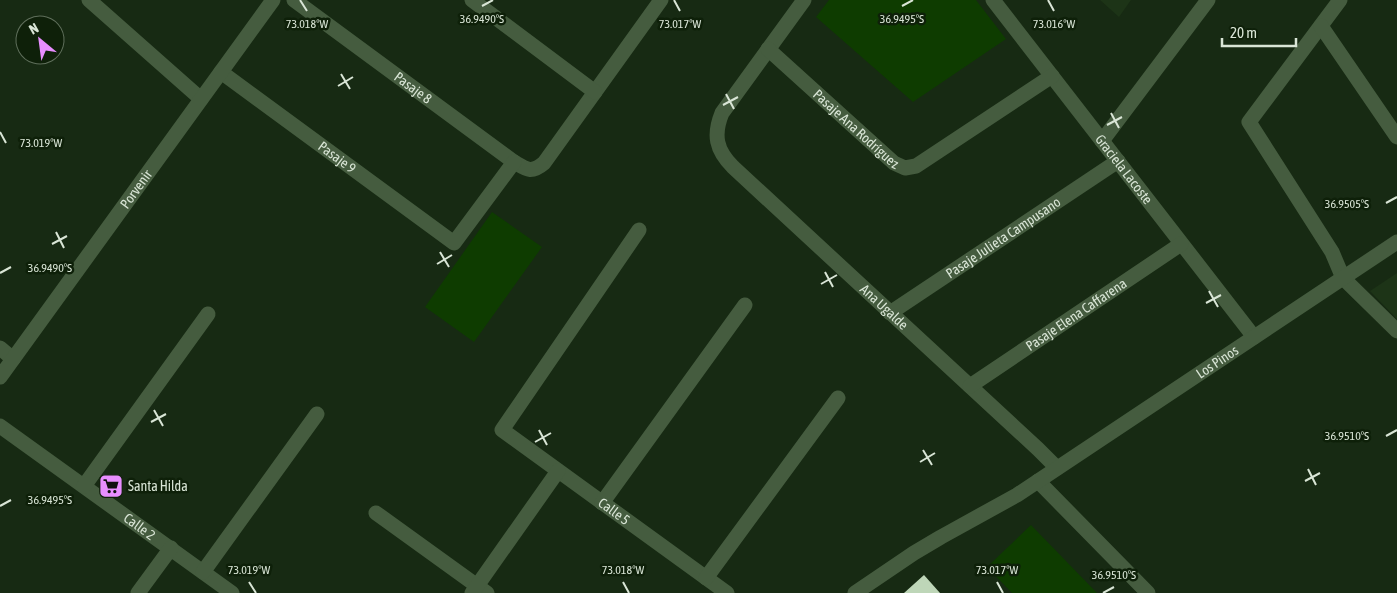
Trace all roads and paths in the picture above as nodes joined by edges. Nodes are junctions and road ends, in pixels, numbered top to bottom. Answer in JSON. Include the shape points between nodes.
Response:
{"nodes":[{"id":1,"x":89,"y":0,"type":"edge"},
{"id":2,"x":273,"y":0,"type":"edge"},
{"id":3,"x":294,"y":0,"type":"edge"},
{"id":4,"x":472,"y":0,"type":"edge"},
{"id":5,"x":804,"y":0,"type":"edge"},
{"id":6,"x":993,"y":0,"type":"edge"},
{"id":7,"x":1208,"y":0,"type":"edge"},
{"id":8,"x":1340,"y":0,"type":"edge"},
{"id":9,"x":656,"y":2,"type":"edge"},
{"id":10,"x":1321,"y":26,"type":"junction"},
{"id":11,"x":768,"y":50,"type":"junction"},
{"id":12,"x":221,"y":72,"type":"junction"},
{"id":13,"x":1052,"y":76,"type":"junction"},
{"id":14,"x":595,"y":92,"type":"junction"},
{"id":15,"x":201,"y":99,"type":"junction"},
{"id":16,"x":1397,"y":138,"type":"edge"},
{"id":17,"x":1102,"y":141,"type":"junction"},
{"id":18,"x":1118,"y":161,"type":"junction"},
{"id":19,"x":514,"y":162,"type":"junction"},
{"id":20,"x":639,"y":230,"type":"dead end"},
{"id":21,"x":1397,"y":242,"type":"edge"},
{"id":22,"x":1181,"y":244,"type":"junction"},
{"id":23,"x":1343,"y":278,"type":"junction"},
{"id":24,"x":745,"y":305,"type":"dead end"},
{"id":25,"x":890,"y":313,"type":"junction"},
{"id":26,"x":208,"y":314,"type":"dead end"},
{"id":27,"x":1397,"y":331,"type":"edge"},
{"id":28,"x":1254,"y":338,"type":"junction"},
{"id":29,"x":0,"y":348,"type":"edge"},
{"id":30,"x":13,"y":359,"type":"junction"},
{"id":31,"x":0,"y":377,"type":"edge"},
{"id":32,"x":970,"y":386,"type":"junction"},
{"id":33,"x":838,"y":398,"type":"dead end"},
{"id":34,"x":317,"y":414,"type":"dead end"},
{"id":35,"x":0,"y":426,"type":"edge"},
{"id":36,"x":1057,"y":468,"type":"junction"},
{"id":37,"x":558,"y":471,"type":"junction"},
{"id":38,"x":1038,"y":481,"type":"junction"},
{"id":39,"x":84,"y":486,"type":"junction"},
{"id":40,"x":602,"y":503,"type":"junction"},
{"id":41,"x":376,"y":513,"type":"dead end"},
{"id":42,"x":171,"y":548,"type":"junction"},
{"id":43,"x":203,"y":572,"type":"junction"},
{"id":44,"x":706,"y":578,"type":"junction"},
{"id":45,"x":479,"y":591,"type":"edge"},
{"id":46,"x":138,"y":593,"type":"edge"},
{"id":47,"x":232,"y":593,"type":"edge"},
{"id":48,"x":726,"y":593,"type":"edge"},
{"id":49,"x":856,"y":593,"type":"edge"},
{"id":50,"x":1148,"y":593,"type":"edge"}],
"edges":[{"from":1,"to":15,"type":"street"},
{"from":2,"to":12,"type":"street","name":"Porvenir"},
{"from":3,"to":19,"type":"street","name":"Pasaje 8"},
{"from":4,"to":14,"type":"street"},
{"from":5,"to":11,"type":"street"},
{"from":6,"to":13,"type":"street","name":"Graciela Lacoste"},
{"from":7,"to":17,"type":"street"},
{"from":8,"to":10,"type":"street"},
{"from":9,"to":14,"type":"street"},
{"from":10,"to":16,"type":"street"},
{"from":10,"to":23,"type":"street","via":[[1249,122],[1332,252]]},
{"from":11,"to":13,"type":"street","name":"Pasaje Ana Rodríguez","via":[[894,163],[905,168],[916,166]]},
{"from":11,"to":25,"type":"street","name":"Ana Ugalde","via":[[722,113],[717,141],[723,156]]},
{"from":12,"to":15,"type":"street","name":"Porvenir"},
{"from":12,"to":19,"type":"street","name":"Pasaje 9","via":[[454,243]]},
{"from":13,"to":17,"type":"street","name":"Graciela Lacoste"},
{"from":14,"to":19,"type":"street","name":"Pasaje 8","via":[[544,163],[534,170],[527,170]]},
{"from":15,"to":30,"type":"street","name":"Porvenir"},
{"from":17,"to":18,"type":"street","name":"Graciela Lacoste"},
{"from":18,"to":22,"type":"street","name":"Graciela Lacoste"},
{"from":18,"to":25,"type":"street","name":"Pasaje Julieta Campusano"},
{"from":20,"to":37,"type":"street","name":"Calle 5","via":[[502,430]]},
{"from":21,"to":23,"type":"street","name":"Los Pinos"},
{"from":22,"to":28,"type":"street","name":"Graciela Lacoste"},
{"from":22,"to":32,"type":"street","name":"Pasaje Elena Caffarena"},
{"from":23,"to":27,"type":"street"},
{"from":23,"to":28,"type":"street","name":"Los Pinos"},
{"from":24,"to":40,"type":"street"},
{"from":25,"to":32,"type":"street","name":"Ana Ugalde"},
{"from":26,"to":39,"type":"street"},
{"from":28,"to":36,"type":"street","name":"Los Pinos"},
{"from":29,"to":30,"type":"street"},
{"from":30,"to":31,"type":"street","name":"Porvenir"},
{"from":32,"to":36,"type":"street","name":"Ana Ugalde"},
{"from":33,"to":44,"type":"street"},
{"from":34,"to":43,"type":"street"},
{"from":35,"to":39,"type":"street","name":"Calle 2"},
{"from":36,"to":38,"type":"street","name":"Los Pinos"},
{"from":37,"to":40,"type":"street","name":"Calle 5"},
{"from":37,"to":45,"type":"street"},
{"from":38,"to":49,"type":"street","name":"Los Pinos","via":[[914,553]]},
{"from":38,"to":50,"type":"street"},
{"from":39,"to":42,"type":"street","name":"Calle 2"},
{"from":40,"to":44,"type":"street","name":"Calle 5"},
{"from":41,"to":45,"type":"street"},
{"from":42,"to":43,"type":"street","name":"Calle 2"},
{"from":42,"to":46,"type":"street"},
{"from":43,"to":47,"type":"street","name":"Calle 2"},
{"from":44,"to":48,"type":"street","name":"Calle 5"}]}
